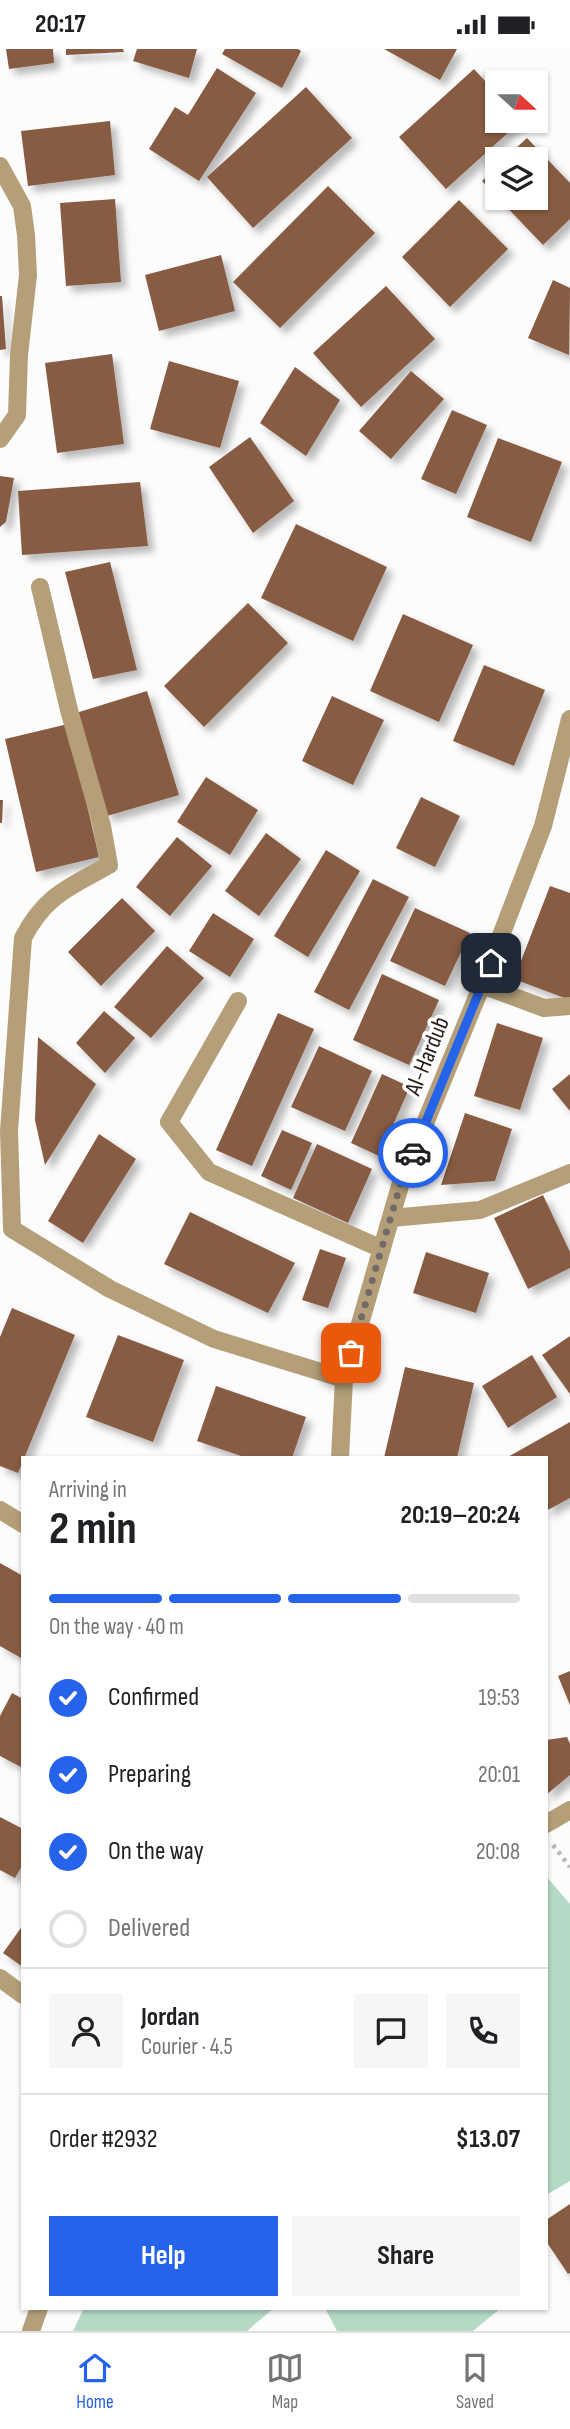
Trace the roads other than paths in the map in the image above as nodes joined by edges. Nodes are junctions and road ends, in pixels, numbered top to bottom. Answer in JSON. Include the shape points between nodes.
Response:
{"nodes":[{"id":1,"x":0,"y":166,"type":"edge"},
{"id":2,"x":0,"y":439,"type":"edge"},
{"id":3,"x":40,"y":587,"type":"dead end"},
{"id":4,"x":570,"y":719,"type":"edge"},
{"id":5,"x":482,"y":985,"type":"junction"},
{"id":6,"x":238,"y":1001,"type":"dead end"},
{"id":7,"x":570,"y":1006,"type":"edge"},
{"id":8,"x":570,"y":1173,"type":"edge"},
{"id":9,"x":391,"y":1218,"type":"junction"},
{"id":10,"x":382,"y":1249,"type":"junction"},
{"id":11,"x":344,"y":1379,"type":"junction"},
{"id":12,"x":340,"y":1456,"type":"edge"},
{"id":13,"x":0,"y":1510,"type":"edge"},
{"id":14,"x":21,"y":1523,"type":"edge"},
{"id":15,"x":570,"y":1810,"type":"edge"},
{"id":16,"x":548,"y":1823,"type":"edge"},
{"id":17,"x":0,"y":1978,"type":"edge"},
{"id":18,"x":21,"y":1994,"type":"edge"},
{"id":19,"x":38,"y":2310,"type":"edge"},
{"id":20,"x":31,"y":2331,"type":"edge"}],
"edges":[{"from":1,"to":2,"type":"street","via":[[22,206],[28,275],[17,415]]},
{"from":3,"to":11,"type":"street","via":[[109,866],[56,894],[34,916],[23,937],[9,1131],[12,1229],[110,1289],[214,1339]]},
{"from":4,"to":5,"type":"street","name":"Al-Hardub","via":[[543,825]]},
{"from":5,"to":7,"type":"street","via":[[544,1008]]},
{"from":5,"to":9,"type":"street","name":"Al-Hardub","via":[[402,1179]]},
{"from":6,"to":10,"type":"street","via":[[169,1122],[209,1172]]},
{"from":8,"to":9,"type":"street","via":[[480,1210]]},
{"from":9,"to":10,"type":"street","name":"Al-Hardub"},
{"from":10,"to":11,"type":"street","name":"Al-Hardub"},
{"from":11,"to":12,"type":"street","name":"Al-Hardub"},
{"from":13,"to":14,"type":"street"},
{"from":15,"to":16,"type":"street"},
{"from":17,"to":18,"type":"street"},
{"from":19,"to":20,"type":"street"}]}
